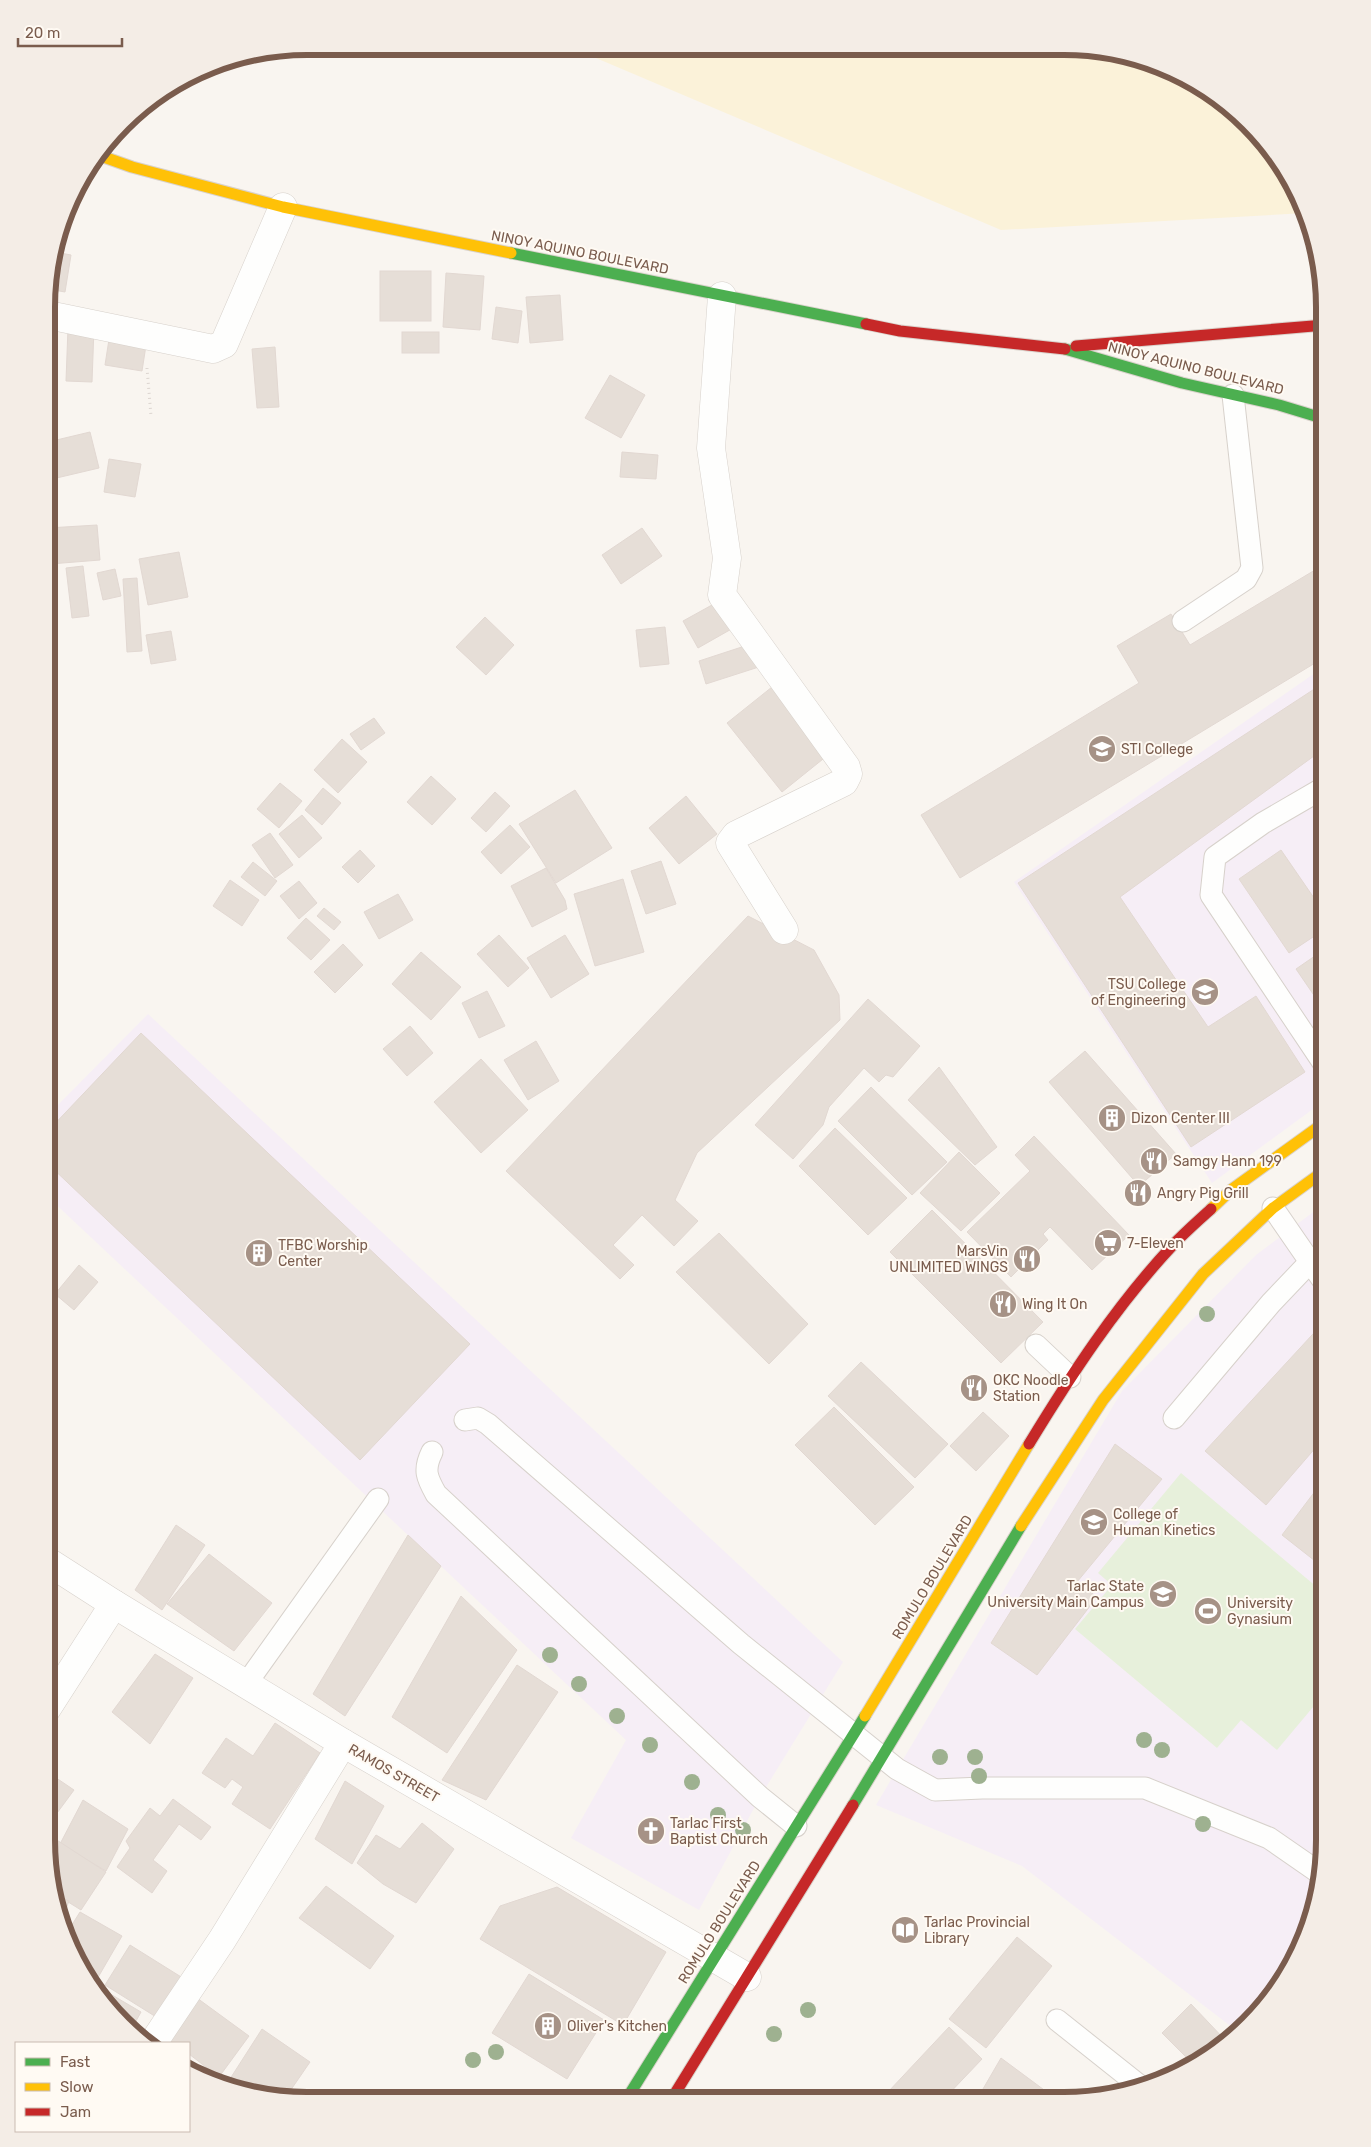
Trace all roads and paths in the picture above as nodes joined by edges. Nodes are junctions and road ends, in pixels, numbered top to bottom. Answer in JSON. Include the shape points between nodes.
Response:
{"nodes":[{"id":1,"x":105,"y":158,"type":"edge"},
{"id":2,"x":283,"y":207,"type":"junction"},
{"id":3,"x":722,"y":296,"type":"junction"},
{"id":4,"x":55,"y":316,"type":"edge"},
{"id":5,"x":1316,"y":326,"type":"edge"},
{"id":6,"x":144,"y":335,"type":"junction"},
{"id":7,"x":1060,"y":348,"type":"junction"},
{"id":8,"x":1233,"y":395,"type":"junction"},
{"id":9,"x":151,"y":416,"type":"dead end"},
{"id":10,"x":1316,"y":416,"type":"edge"},
{"id":11,"x":1183,"y":621,"type":"dead end"},
{"id":12,"x":1316,"y":792,"type":"edge"},
{"id":13,"x":784,"y":930,"type":"dead end"},
{"id":14,"x":1316,"y":1052,"type":"edge"},
{"id":15,"x":1316,"y":1129,"type":"edge"},
{"id":16,"x":1316,"y":1177,"type":"edge"},
{"id":17,"x":1273,"y":1208,"type":"junction"},
{"id":18,"x":1316,"y":1257,"type":"edge"},
{"id":19,"x":1316,"y":1259,"type":"edge"},
{"id":20,"x":1036,"y":1345,"type":"dead end"},
{"id":21,"x":1070,"y":1376,"type":"junction"},
{"id":22,"x":1174,"y":1418,"type":"dead end"},
{"id":23,"x":465,"y":1420,"type":"dead end"},
{"id":24,"x":432,"y":1452,"type":"dead end"},
{"id":25,"x":378,"y":1499,"type":"dead end"},
{"id":26,"x":55,"y":1566,"type":"edge"},
{"id":27,"x":114,"y":1604,"type":"junction"},
{"id":28,"x":246,"y":1684,"type":"junction"},
{"id":29,"x":55,"y":1696,"type":"edge"},
{"id":30,"x":854,"y":1735,"type":"junction"},
{"id":31,"x":344,"y":1743,"type":"junction"},
{"id":32,"x":883,"y":1757,"type":"junction"},
{"id":33,"x":796,"y":1826,"type":"junction"},
{"id":34,"x":1314,"y":1869,"type":"edge"},
{"id":35,"x":714,"y":1958,"type":"junction"},
{"id":36,"x":747,"y":1977,"type":"junction"},
{"id":37,"x":1057,"y":2020,"type":"dead end"},
{"id":38,"x":155,"y":2040,"type":"edge"},
{"id":39,"x":1134,"y":2082,"type":"edge"},
{"id":40,"x":631,"y":2092,"type":"edge"},
{"id":41,"x":676,"y":2092,"type":"edge"}],
"edges":[{"from":1,"to":2,"type":"main road","name":"NINOY AQUINO BOULEVARD"},
{"from":2,"to":3,"type":"main road","name":"NINOY AQUINO BOULEVARD"},
{"from":2,"to":6,"type":"street","via":[[224,344],[214,349]]},
{"from":3,"to":7,"type":"main road","name":"NINOY AQUINO BOULEVARD","via":[[900,331]]},
{"from":3,"to":13,"type":"street","via":[[711,448],[727,558],[722,595],[848,774],[844,782],[736,835],[730,843]]},
{"from":4,"to":6,"type":"street"},
{"from":5,"to":7,"type":"main road","name":"NINOY AQUINO BOULEVARD"},
{"from":6,"to":9,"type":"path"},
{"from":7,"to":8,"type":"main road","name":"NINOY AQUINO BOULEVARD"},
{"from":8,"to":10,"type":"main road","name":"NINOY AQUINO BOULEVARD"},
{"from":8,"to":11,"type":"lane","via":[[1252,568],[1246,579]]},
{"from":12,"to":14,"type":"lane","via":[[1263,823],[1215,857],[1211,895]]},
{"from":15,"to":21,"type":"main road","name":"ROMULO BOULEVARD","via":[[1231,1190],[1172,1246],[1124,1303]]},
{"from":16,"to":17,"type":"main road"},
{"from":17,"to":18,"type":"lane"},
{"from":17,"to":32,"type":"main road","via":[[1203,1274],[1103,1400],[1037,1499]]},
{"from":19,"to":22,"type":"lane","via":[[1271,1303]]},
{"from":20,"to":21,"type":"lane"},
{"from":21,"to":30,"type":"main road","name":"ROMULO BOULEVARD"},
{"from":23,"to":30,"type":"lane","via":[[478,1418],[488,1424],[741,1644]]},
{"from":24,"to":33,"type":"lane","via":[[426,1463],[428,1478],[436,1494],[760,1797]]},
{"from":25,"to":28,"type":"lane"},
{"from":26,"to":27,"type":"street","name":"RAMOS STREET"},
{"from":27,"to":28,"type":"street","name":"RAMOS STREET"},
{"from":27,"to":29,"type":"street"},
{"from":28,"to":31,"type":"street","name":"RAMOS STREET"},
{"from":30,"to":32,"type":"lane"},
{"from":30,"to":33,"type":"main road","name":"ROMULO BOULEVARD"},
{"from":31,"to":35,"type":"street","name":"RAMOS STREET"},
{"from":31,"to":38,"type":"street","via":[[222,1940]]},
{"from":32,"to":34,"type":"lane","via":[[896,1769],[935,1790],[1145,1788],[1269,1838]]},
{"from":32,"to":36,"type":"main road"},
{"from":33,"to":35,"type":"main road","name":"ROMULO BOULEVARD"},
{"from":35,"to":36,"type":"street","name":"RAMOS STREET"},
{"from":35,"to":40,"type":"main road","name":"ROMULO BOULEVARD"},
{"from":36,"to":41,"type":"main road"},
{"from":37,"to":39,"type":"lane"}]}
